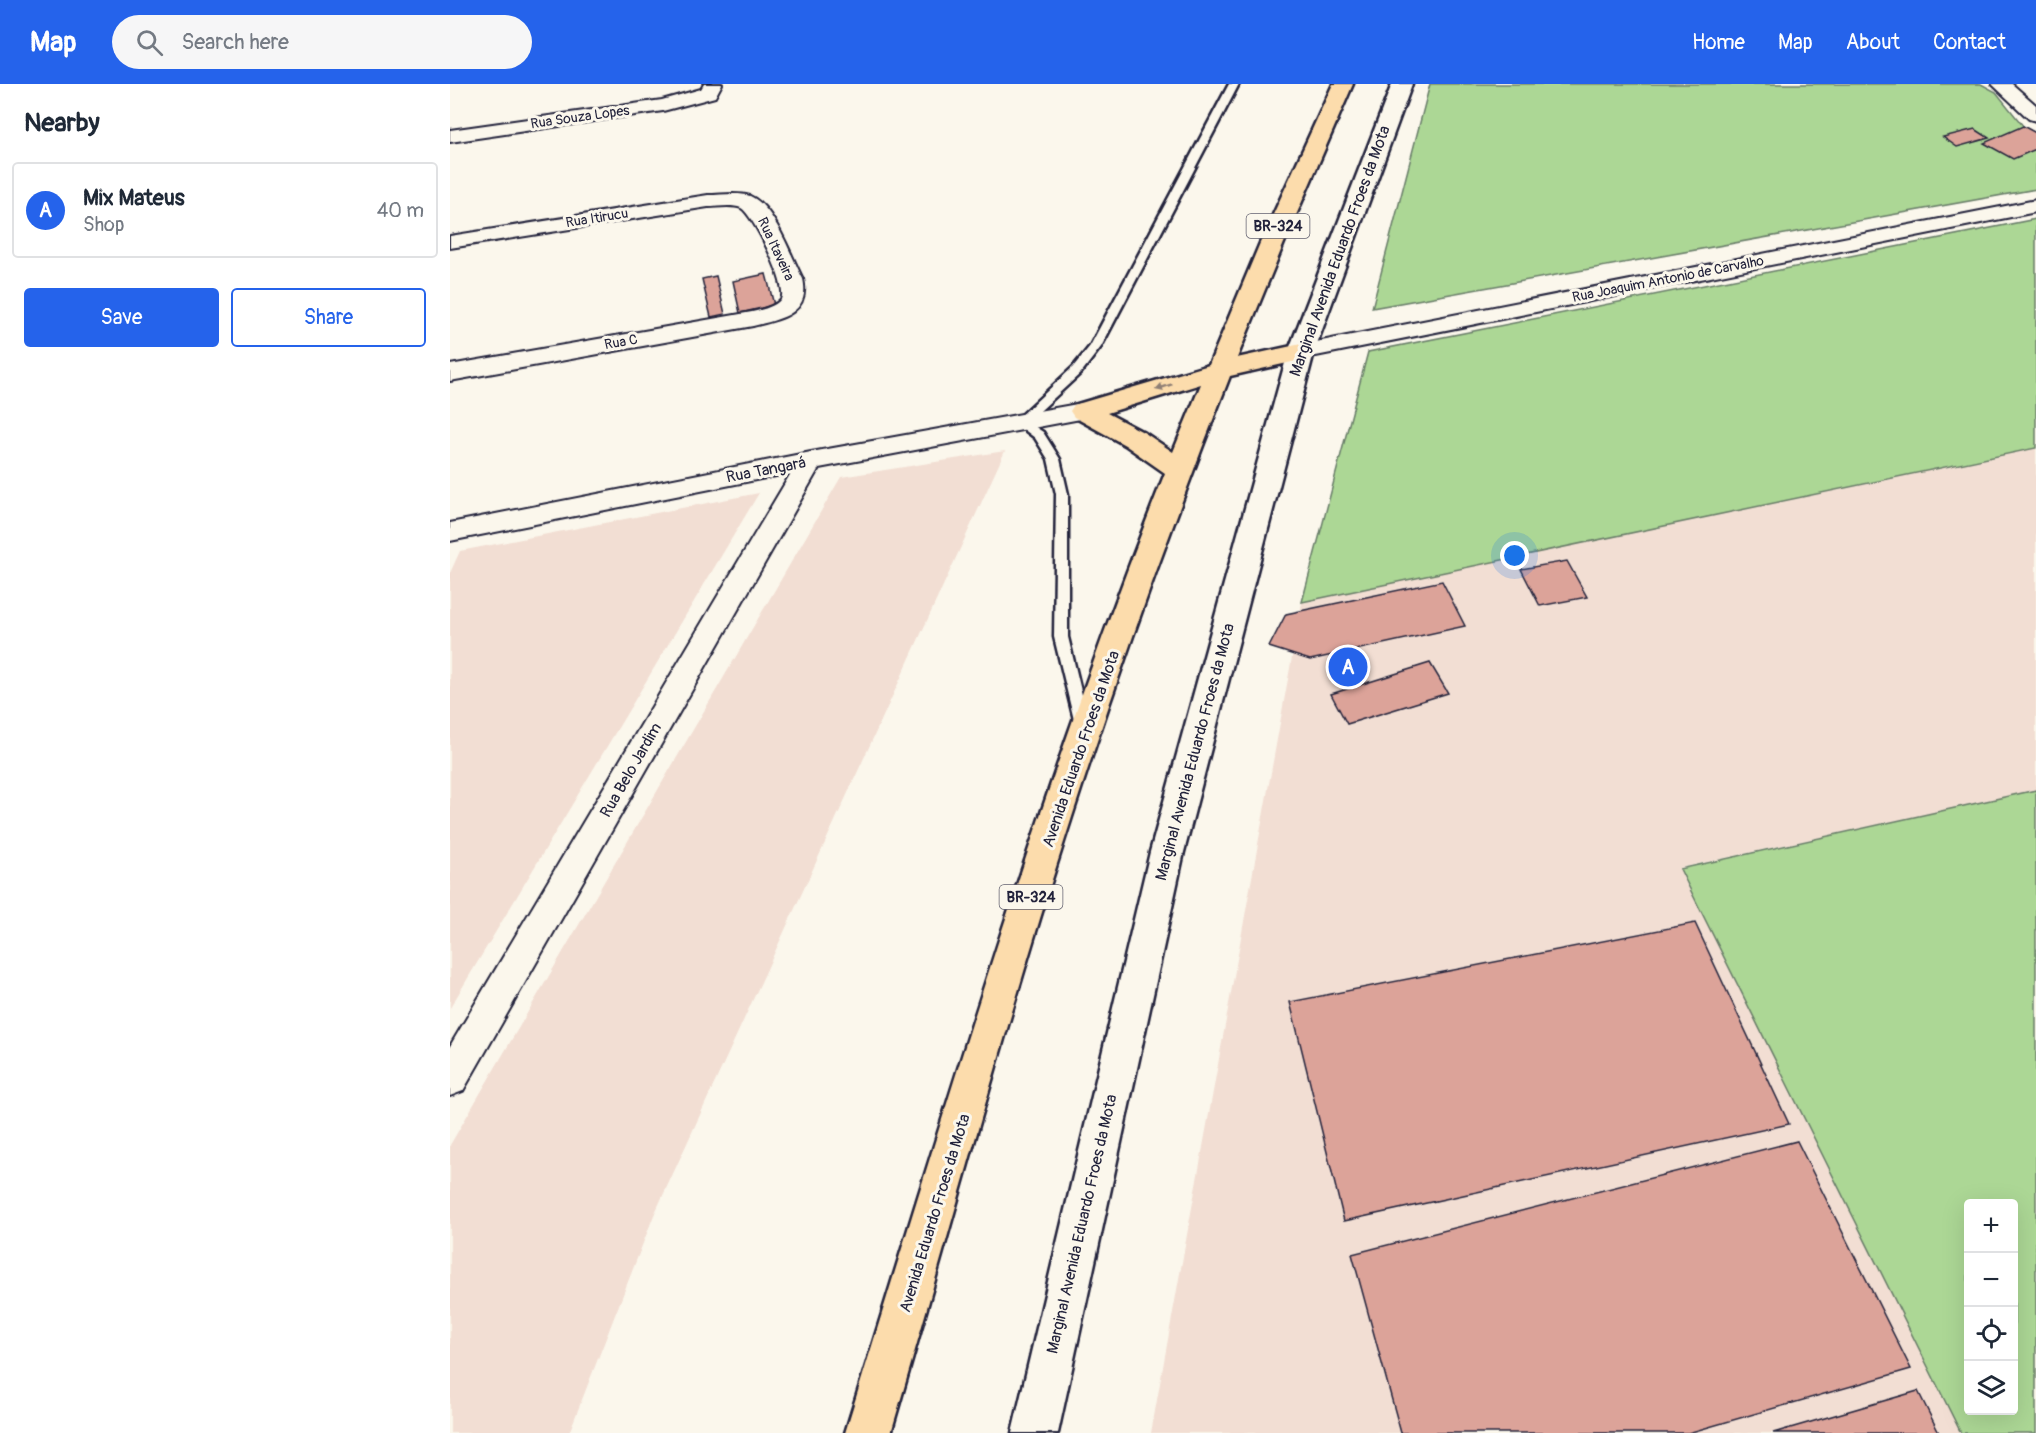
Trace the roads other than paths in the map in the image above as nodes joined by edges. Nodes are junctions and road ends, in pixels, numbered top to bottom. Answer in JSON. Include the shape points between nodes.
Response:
{"nodes":[{"id":1,"x":1233,"y":84,"type":"edge"},
{"id":2,"x":1343,"y":84,"type":"edge"},
{"id":3,"x":1402,"y":84,"type":"edge"},
{"id":4,"x":2027,"y":84,"type":"edge"},
{"id":5,"x":2003,"y":86,"type":"edge"},
{"id":6,"x":711,"y":88,"type":"edge"},
{"id":7,"x":2036,"y":115,"type":"edge"},
{"id":8,"x":450,"y":136,"type":"edge"},
{"id":9,"x":744,"y":201,"type":"joint"},
{"id":10,"x":2036,"y":206,"type":"edge"},
{"id":11,"x":450,"y":242,"type":"edge"},
{"id":12,"x":790,"y":304,"type":"joint"},
{"id":13,"x":1301,"y":352,"type":"junction"},
{"id":14,"x":1220,"y":370,"type":"junction"},
{"id":15,"x":450,"y":373,"type":"edge"},
{"id":16,"x":1083,"y":411,"type":"junction"},
{"id":17,"x":1020,"y":422,"type":"junction"},
{"id":18,"x":811,"y":461,"type":"junction"},
{"id":19,"x":1181,"y":471,"type":"junction"},
{"id":20,"x":450,"y":532,"type":"edge"},
{"id":21,"x":1084,"y":733,"type":"junction"},
{"id":22,"x":450,"y":1079,"type":"edge"},
{"id":23,"x":868,"y":1433,"type":"edge"},
{"id":24,"x":1035,"y":1433,"type":"edge"}],
"edges":[{"from":1,"to":17,"type":"lane","via":[[1095,347],[1077,370]]},
{"from":2,"to":14,"type":"highway","name":"Avenida Eduardo Froes da Mota","number":"BR-324","via":[[1287,204]]},
{"from":3,"to":13,"type":"street","name":"Marginal Avenida Eduardo Froes da Mota"},
{"from":4,"to":5,"type":"street"},
{"from":5,"to":7,"type":"street"},
{"from":6,"to":8,"type":"street","name":"Rua Souza Lopes","via":[[663,105]]},
{"from":9,"to":11,"type":"street","name":"Rua Itirucu","via":[[685,204]]},
{"from":9,"to":12,"type":"street","name":"Rua Itaveira","via":[[758,211],[792,279],[795,292]]},
{"from":10,"to":13,"type":"street","name":"Rua Joaquim Antonio de Carvalho"},
{"from":12,"to":15,"type":"street","name":"Rua C","via":[[753,319]]},
{"from":13,"to":14,"type":"highway"},
{"from":13,"to":24,"type":"street","name":"Marginal Avenida Eduardo Froes da Mota","via":[[1167,852]]},
{"from":14,"to":16,"type":"highway","one_way":true},
{"from":14,"to":19,"type":"highway","name":"Avenida Eduardo Froes da Mota","number":"BR-324"},
{"from":16,"to":17,"type":"street","name":"Rua Tangará"},
{"from":16,"to":19,"type":"highway"},
{"from":17,"to":18,"type":"street","name":"Rua Tangará"},
{"from":17,"to":21,"type":"lane","via":[[1039,435],[1054,459],[1062,494],[1061,637]]},
{"from":18,"to":20,"type":"street","name":"Rua Tangará"},
{"from":18,"to":22,"type":"street","name":"Rua Belo Jardim"},
{"from":19,"to":21,"type":"highway","name":"Avenida Eduardo Froes da Mota","number":"BR-324"},
{"from":21,"to":23,"type":"highway","name":"Avenida Eduardo Froes da Mota","number":"BR-324","via":[[1014,947]]}]}
